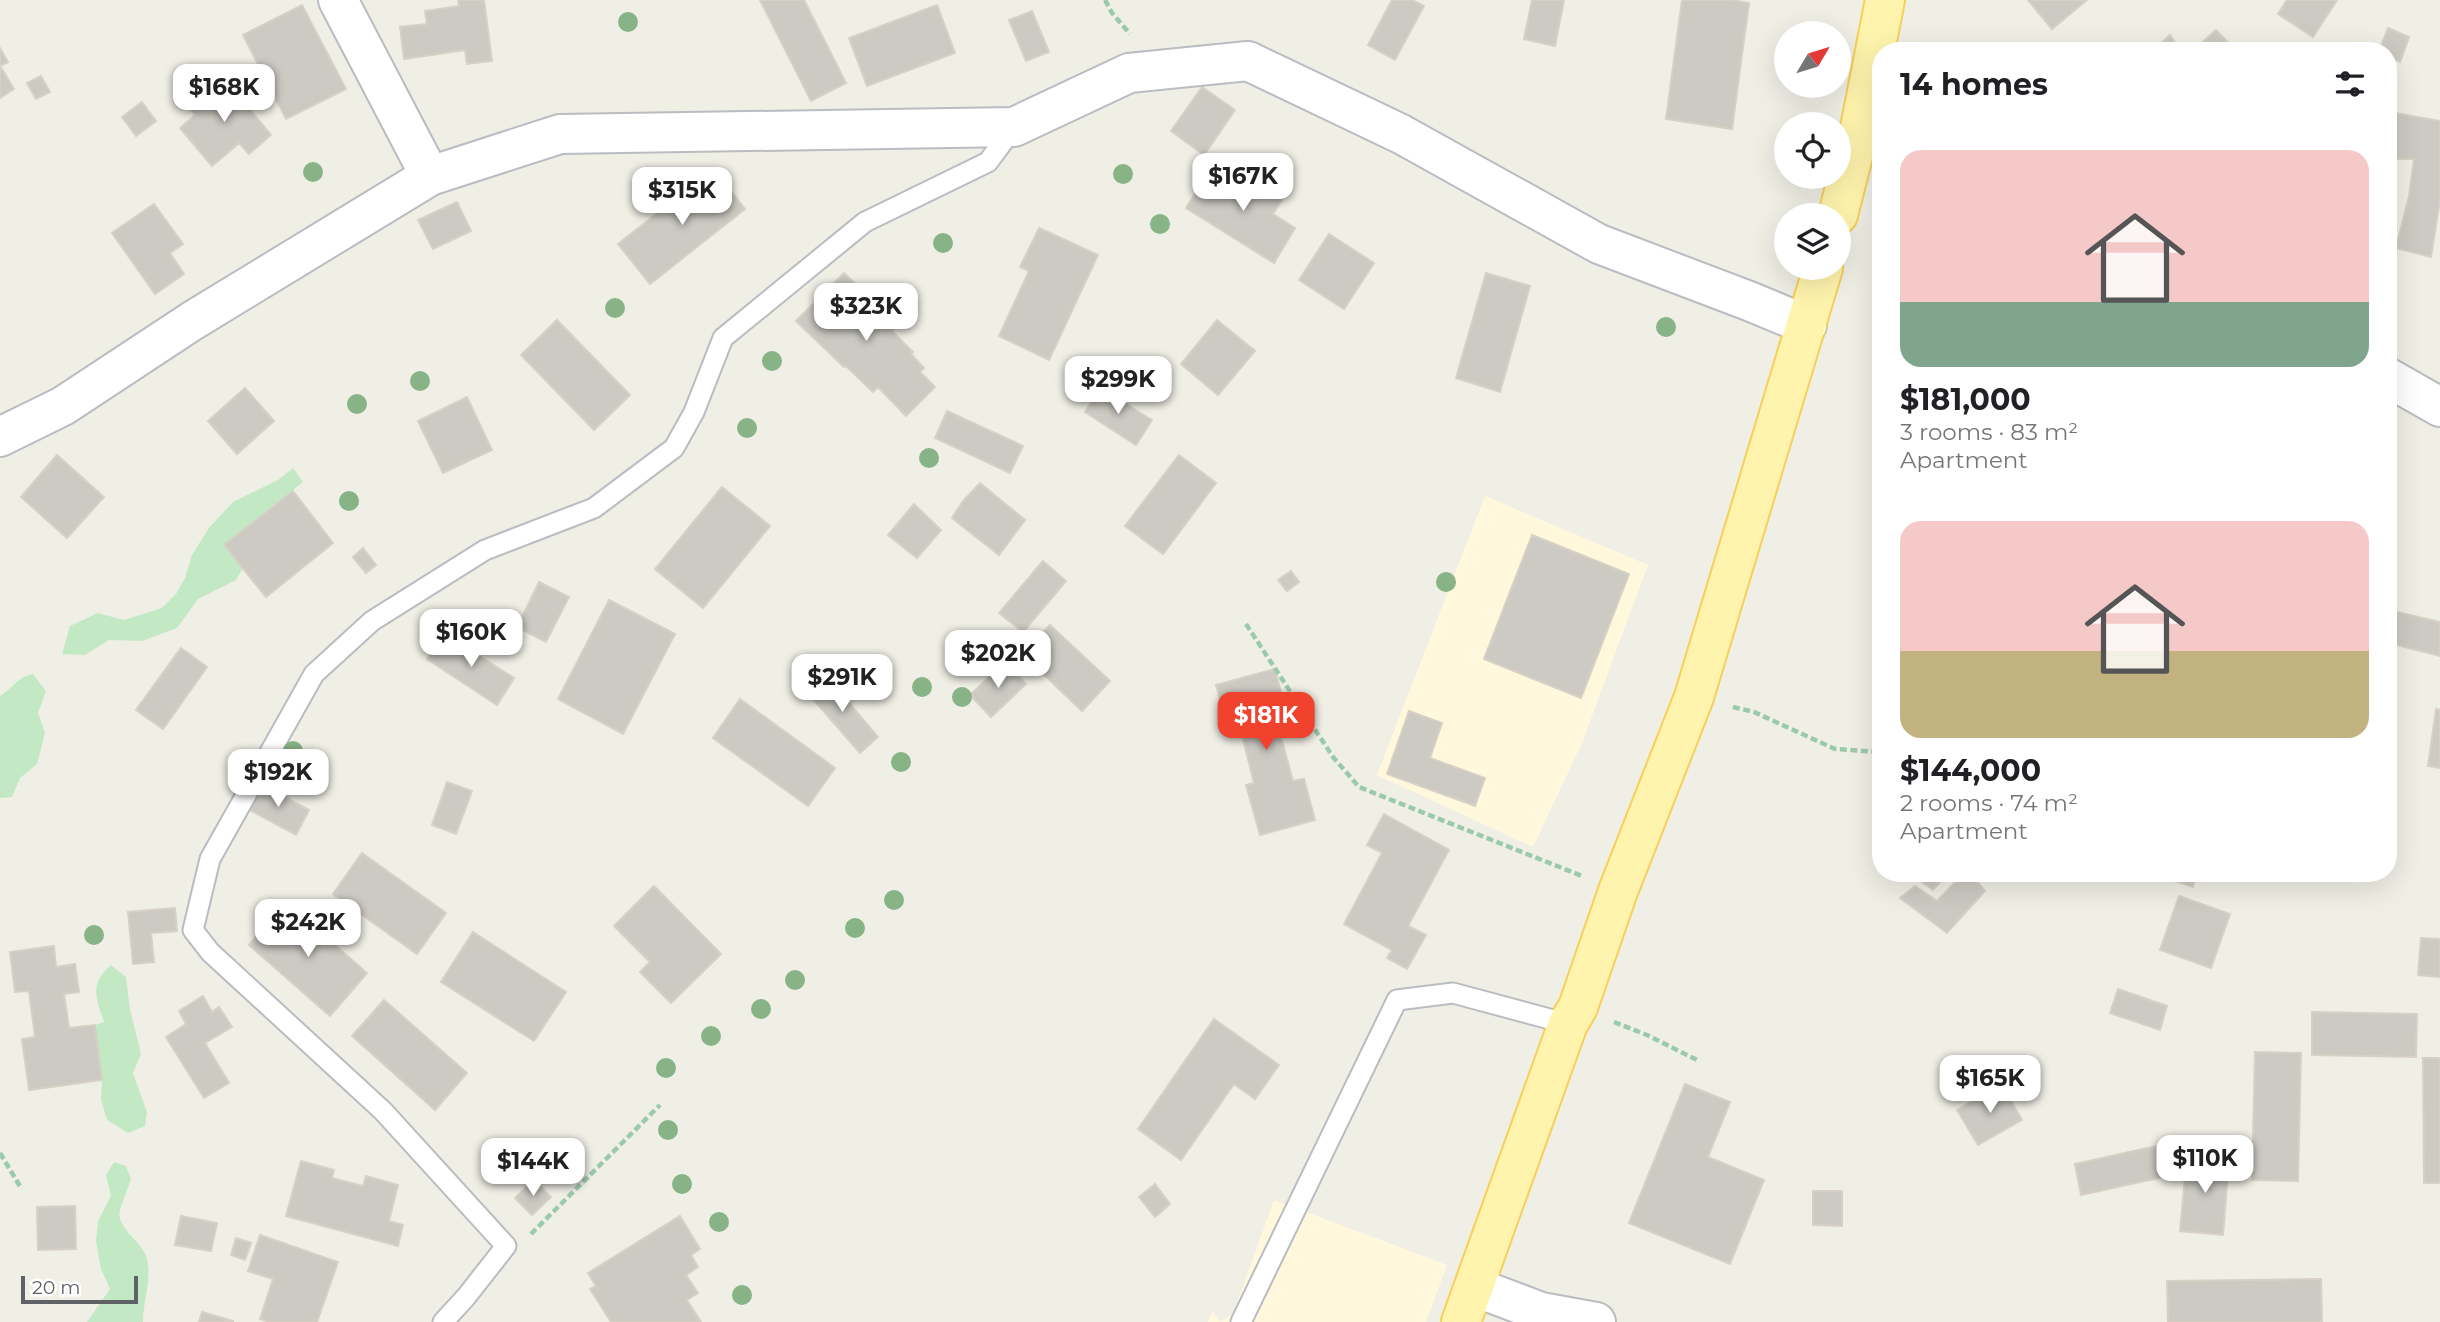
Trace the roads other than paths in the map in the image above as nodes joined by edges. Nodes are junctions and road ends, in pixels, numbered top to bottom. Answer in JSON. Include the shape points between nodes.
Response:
{"nodes":[{"id":1,"x":338,"y":0,"type":"edge"},
{"id":2,"x":1885,"y":0,"type":"edge"},
{"id":3,"x":1881,"y":42,"type":"edge"},
{"id":4,"x":1014,"y":127,"type":"junction"},
{"id":5,"x":1871,"y":132,"type":"edge"},
{"id":6,"x":430,"y":176,"type":"junction"},
{"id":7,"x":1843,"y":203,"type":"edge"},
{"id":8,"x":1820,"y":280,"type":"edge"},
{"id":9,"x":1807,"y":325,"type":"junction"},
{"id":10,"x":2397,"y":383,"type":"edge"},
{"id":11,"x":2440,"y":407,"type":"edge"},
{"id":12,"x":0,"y":437,"type":"edge"},
{"id":13,"x":1573,"y":1016,"type":"junction"},
{"id":14,"x":1475,"y":1287,"type":"junction"},
{"id":15,"x":443,"y":1322,"type":"edge"},
{"id":16,"x":1241,"y":1322,"type":"edge"},
{"id":17,"x":1461,"y":1322,"type":"edge"},
{"id":18,"x":1596,"y":1322,"type":"edge"}],
"edges":[{"from":1,"to":6,"type":"street"},
{"from":2,"to":3,"type":"main road"},
{"from":4,"to":6,"type":"street","via":[[560,134]]},
{"from":4,"to":9,"type":"street","via":[[1129,73],[1248,61],[1401,134],[1599,244]]},
{"from":4,"to":15,"type":"lane","via":[[988,162],[864,222],[723,338],[694,412],[674,448],[594,508],[485,550],[372,621],[314,674],[210,859],[193,930],[210,952],[383,1111],[506,1246]]},
{"from":5,"to":7,"type":"main road"},
{"from":6,"to":12,"type":"street","via":[[192,321],[63,406]]},
{"from":8,"to":9,"type":"main road"},
{"from":9,"to":13,"type":"main road","via":[[1694,697]]},
{"from":10,"to":11,"type":"street"},
{"from":13,"to":14,"type":"main road"},
{"from":13,"to":16,"type":"lane","via":[[1453,993],[1397,1000]]},
{"from":14,"to":17,"type":"main road"},
{"from":14,"to":18,"type":"street","via":[[1541,1312]]}]}
